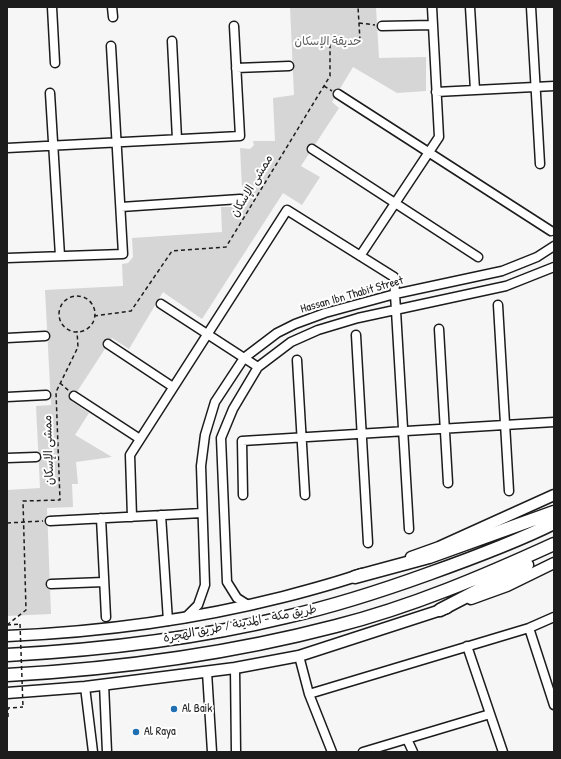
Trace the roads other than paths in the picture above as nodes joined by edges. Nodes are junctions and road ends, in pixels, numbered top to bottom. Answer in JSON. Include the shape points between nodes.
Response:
{"nodes":[{"id":1,"x":52,"y":7,"type":"edge"},
{"id":2,"x":112,"y":7,"type":"edge"},
{"id":3,"x":432,"y":7,"type":"edge"},
{"id":4,"x":470,"y":7,"type":"edge"},
{"id":5,"x":531,"y":7,"type":"edge"},
{"id":6,"x":113,"y":17,"type":"dead end"},
{"id":7,"x":433,"y":24,"type":"junction"},
{"id":8,"x":234,"y":26,"type":"dead end"},
{"id":9,"x":382,"y":26,"type":"road end"},
{"id":10,"x":172,"y":41,"type":"dead end"},
{"id":11,"x":111,"y":46,"type":"dead end"},
{"id":12,"x":55,"y":63,"type":"dead end"},
{"id":13,"x":289,"y":66,"type":"dead end"},
{"id":14,"x":236,"y":68,"type":"junction"},
{"id":15,"x":554,"y":86,"type":"edge"},
{"id":16,"x":535,"y":87,"type":"junction"},
{"id":17,"x":475,"y":90,"type":"junction"},
{"id":18,"x":436,"y":92,"type":"junction"},
{"id":19,"x":50,"y":93,"type":"dead end"},
{"id":20,"x":338,"y":94,"type":"road end"},
{"id":21,"x":177,"y":140,"type":"junction"},
{"id":22,"x":117,"y":143,"type":"junction"},
{"id":23,"x":53,"y":146,"type":"junction"},
{"id":24,"x":7,"y":148,"type":"edge"},
{"id":25,"x":312,"y":149,"type":"dead end"},
{"id":26,"x":429,"y":152,"type":"junction"},
{"id":27,"x":540,"y":164,"type":"dead end"},
{"id":28,"x":240,"y":199,"type":"dead end"},
{"id":29,"x":395,"y":203,"type":"junction"},
{"id":30,"x":121,"y":207,"type":"junction"},
{"id":31,"x":551,"y":231,"type":"dead end"},
{"id":32,"x":554,"y":246,"type":"edge"},
{"id":33,"x":60,"y":256,"type":"junction"},
{"id":34,"x":360,"y":256,"type":"junction"},
{"id":35,"x":478,"y":257,"type":"dead end"},
{"id":36,"x":7,"y":258,"type":"edge"},
{"id":37,"x":554,"y":267,"type":"edge"},
{"id":38,"x":395,"y":294,"type":"junction"},
{"id":39,"x":161,"y":304,"type":"dead end"},
{"id":40,"x":498,"y":305,"type":"dead end"},
{"id":41,"x":396,"y":310,"type":"junction"},
{"id":42,"x":439,"y":329,"type":"dead end"},
{"id":43,"x":207,"y":334,"type":"junction"},
{"id":44,"x":356,"y":335,"type":"dead end"},
{"id":45,"x":45,"y":336,"type":"dead end"},
{"id":46,"x":7,"y":338,"type":"edge"},
{"id":47,"x":108,"y":344,"type":"dead end"},
{"id":48,"x":244,"y":358,"type":"junction"},
{"id":49,"x":297,"y":360,"type":"dead end"},
{"id":50,"x":258,"y":367,"type":"junction"},
{"id":51,"x":173,"y":387,"type":"junction"},
{"id":52,"x":46,"y":395,"type":"dead end"},
{"id":53,"x":74,"y":396,"type":"road end"},
{"id":54,"x":7,"y":398,"type":"edge"},
{"id":55,"x":554,"y":422,"type":"edge"},
{"id":56,"x":505,"y":425,"type":"junction"},
{"id":57,"x":444,"y":428,"type":"junction"},
{"id":58,"x":403,"y":431,"type":"junction"},
{"id":59,"x":362,"y":434,"type":"junction"},
{"id":60,"x":302,"y":437,"type":"junction"},
{"id":61,"x":140,"y":439,"type":"junction"},
{"id":62,"x":36,"y":457,"type":"dead end"},
{"id":63,"x":7,"y":458,"type":"edge"},
{"id":64,"x":448,"y":483,"type":"dead end"},
{"id":65,"x":509,"y":491,"type":"dead end"},
{"id":66,"x":243,"y":495,"type":"dead end"},
{"id":67,"x":305,"y":495,"type":"dead end"},
{"id":68,"x":554,"y":495,"type":"edge"},
{"id":69,"x":554,"y":512,"type":"edge"},
{"id":70,"x":202,"y":513,"type":"junction"},
{"id":71,"x":161,"y":515,"type":"junction"},
{"id":72,"x":132,"y":517,"type":"junction"},
{"id":73,"x":101,"y":518,"type":"junction"},
{"id":74,"x":50,"y":521,"type":"road end"},
{"id":75,"x":554,"y":522,"type":"edge"},
{"id":76,"x":409,"y":529,"type":"dead end"},
{"id":77,"x":368,"y":543,"type":"dead end"},
{"id":78,"x":554,"y":544,"type":"edge"},
{"id":79,"x":554,"y":549,"type":"edge"},
{"id":80,"x":554,"y":563,"type":"edge"},
{"id":81,"x":355,"y":577,"type":"junction"},
{"id":82,"x":104,"y":582,"type":"junction"},
{"id":83,"x":51,"y":584,"type":"dead end"},
{"id":84,"x":248,"y":606,"type":"junction"},
{"id":85,"x":440,"y":610,"type":"junction"},
{"id":86,"x":106,"y":617,"type":"dead end"},
{"id":87,"x":554,"y":617,"type":"edge"},
{"id":88,"x":184,"y":618,"type":"junction"},
{"id":89,"x":168,"y":621,"type":"junction"},
{"id":90,"x":529,"y":628,"type":"junction"},
{"id":91,"x":7,"y":636,"type":"edge"},
{"id":92,"x":467,"y":646,"type":"junction"},
{"id":93,"x":7,"y":655,"type":"edge"},
{"id":94,"x":299,"y":656,"type":"junction"},
{"id":95,"x":235,"y":668,"type":"junction"},
{"id":96,"x":207,"y":672,"type":"junction"},
{"id":97,"x":7,"y":675,"type":"edge"},
{"id":98,"x":104,"y":684,"type":"junction"},
{"id":99,"x":85,"y":687,"type":"junction"},
{"id":100,"x":7,"y":693,"type":"edge"},
{"id":101,"x":309,"y":694,"type":"junction"},
{"id":102,"x":554,"y":705,"type":"edge"},
{"id":103,"x":490,"y":714,"type":"junction"},
{"id":104,"x":407,"y":739,"type":"junction"},
{"id":105,"x":93,"y":752,"type":"edge"},
{"id":106,"x":107,"y":752,"type":"edge"},
{"id":107,"x":212,"y":752,"type":"edge"},
{"id":108,"x":236,"y":752,"type":"edge"},
{"id":109,"x":332,"y":752,"type":"edge"},
{"id":110,"x":363,"y":752,"type":"edge"},
{"id":111,"x":413,"y":752,"type":"edge"},
{"id":112,"x":503,"y":752,"type":"edge"}],
"edges":[{"from":1,"to":12,"type":"street"},
{"from":2,"to":6,"type":"street"},
{"from":3,"to":7,"type":"street"},
{"from":4,"to":17,"type":"street"},
{"from":5,"to":16,"type":"street"},
{"from":7,"to":9,"type":"street"},
{"from":7,"to":18,"type":"street"},
{"from":8,"to":14,"type":"street"},
{"from":10,"to":21,"type":"street"},
{"from":11,"to":22,"type":"street"},
{"from":13,"to":14,"type":"street"},
{"from":14,"to":21,"type":"street","via":[[240,136]]},
{"from":15,"to":16,"type":"street"},
{"from":16,"to":17,"type":"street"},
{"from":16,"to":27,"type":"street"},
{"from":17,"to":18,"type":"street"},
{"from":18,"to":26,"type":"street","via":[[439,137]]},
{"from":19,"to":23,"type":"street"},
{"from":20,"to":26,"type":"street"},
{"from":21,"to":22,"type":"street"},
{"from":22,"to":23,"type":"street"},
{"from":22,"to":30,"type":"street"},
{"from":23,"to":24,"type":"street"},
{"from":23,"to":33,"type":"street"},
{"from":25,"to":29,"type":"street"},
{"from":26,"to":29,"type":"street"},
{"from":26,"to":31,"type":"street"},
{"from":28,"to":30,"type":"street"},
{"from":29,"to":34,"type":"street"},
{"from":29,"to":35,"type":"street"},
{"from":30,"to":33,"type":"street","via":[[123,254]]},
{"from":32,"to":38,"type":"street","name":"Hassan Ibn Thabit Street","via":[[537,257],[502,271]]},
{"from":33,"to":36,"type":"street"},
{"from":34,"to":38,"type":"street","via":[[394,278]]},
{"from":34,"to":43,"type":"street","via":[[287,210]]},
{"from":37,"to":41,"type":"street","name":"Hassan Ibn Thabit Street","via":[[506,286]]},
{"from":38,"to":41,"type":"street"},
{"from":38,"to":48,"type":"street","name":"Hassan Ibn Thabit Street","via":[[295,324],[277,333]]},
{"from":39,"to":43,"type":"street"},
{"from":40,"to":56,"type":"street"},
{"from":41,"to":50,"type":"street","name":"Hassan Ibn Thabit Street","via":[[318,330],[291,342]]},
{"from":41,"to":58,"type":"street"},
{"from":42,"to":57,"type":"street"},
{"from":43,"to":48,"type":"street"},
{"from":43,"to":51,"type":"street"},
{"from":44,"to":59,"type":"street"},
{"from":45,"to":46,"type":"street"},
{"from":47,"to":51,"type":"street"},
{"from":48,"to":50,"type":"street"},
{"from":48,"to":70,"type":"street","name":"Hassan Ibn Thabit Street","via":[[215,402],[205,436],[201,466]]},
{"from":49,"to":60,"type":"street"},
{"from":50,"to":84,"type":"street","name":"Hassan Ibn Thabit Street","via":[[233,408],[221,438],[227,582],[237,598]]},
{"from":51,"to":61,"type":"street"},
{"from":52,"to":54,"type":"street"},
{"from":53,"to":61,"type":"street"},
{"from":55,"to":56,"type":"street"},
{"from":56,"to":57,"type":"street"},
{"from":56,"to":65,"type":"street"},
{"from":57,"to":58,"type":"street"},
{"from":57,"to":64,"type":"street"},
{"from":58,"to":59,"type":"street"},
{"from":58,"to":76,"type":"street"},
{"from":59,"to":60,"type":"street"},
{"from":59,"to":77,"type":"street"},
{"from":60,"to":66,"type":"street","via":[[242,441]]},
{"from":60,"to":67,"type":"street"},
{"from":61,"to":72,"type":"street","via":[[130,455]]},
{"from":62,"to":63,"type":"street"},
{"from":68,"to":81,"type":"main road","via":[[439,547]]},
{"from":69,"to":81,"type":"highway","via":[[429,557]]},
{"from":70,"to":71,"type":"street"},
{"from":70,"to":88,"type":"street","name":"Hassan Ibn Thabit Street","via":[[205,585],[198,605]]},
{"from":71,"to":72,"type":"street"},
{"from":71,"to":89,"type":"street"},
{"from":72,"to":73,"type":"street"},
{"from":73,"to":74,"type":"street"},
{"from":73,"to":82,"type":"street"},
{"from":75,"to":93,"type":"highway","name":"طريق مكة - المدينة / طريق الهجرة","via":[[498,548],[440,570],[285,618],[142,643]]},
{"from":78,"to":97,"type":"highway","name":"طريق مكة - المدينة / طريق الهجرة","via":[[511,564],[393,609],[290,638],[146,662],[67,672]]},
{"from":79,"to":85,"type":"highway"},
{"from":80,"to":85,"type":"main road","via":[[507,586]]},
{"from":81,"to":84,"type":"main road"},
{"from":82,"to":83,"type":"street"},
{"from":82,"to":86,"type":"street"},
{"from":84,"to":88,"type":"main road"},
{"from":85,"to":94,"type":"main road"},
{"from":87,"to":90,"type":"street"},
{"from":88,"to":89,"type":"main road"},
{"from":89,"to":91,"type":"main road","via":[[61,634]]},
{"from":90,"to":92,"type":"street"},
{"from":90,"to":102,"type":"street"},
{"from":92,"to":101,"type":"street"},
{"from":92,"to":103,"type":"street"},
{"from":94,"to":95,"type":"main road"},
{"from":94,"to":101,"type":"street"},
{"from":95,"to":96,"type":"main road"},
{"from":95,"to":108,"type":"street"},
{"from":96,"to":98,"type":"main road"},
{"from":96,"to":107,"type":"street"},
{"from":98,"to":99,"type":"main road"},
{"from":98,"to":106,"type":"street"},
{"from":99,"to":100,"type":"main road"},
{"from":99,"to":105,"type":"street"},
{"from":101,"to":109,"type":"street"},
{"from":103,"to":104,"type":"street"},
{"from":103,"to":112,"type":"street"},
{"from":104,"to":110,"type":"street"},
{"from":104,"to":111,"type":"street"}]}
